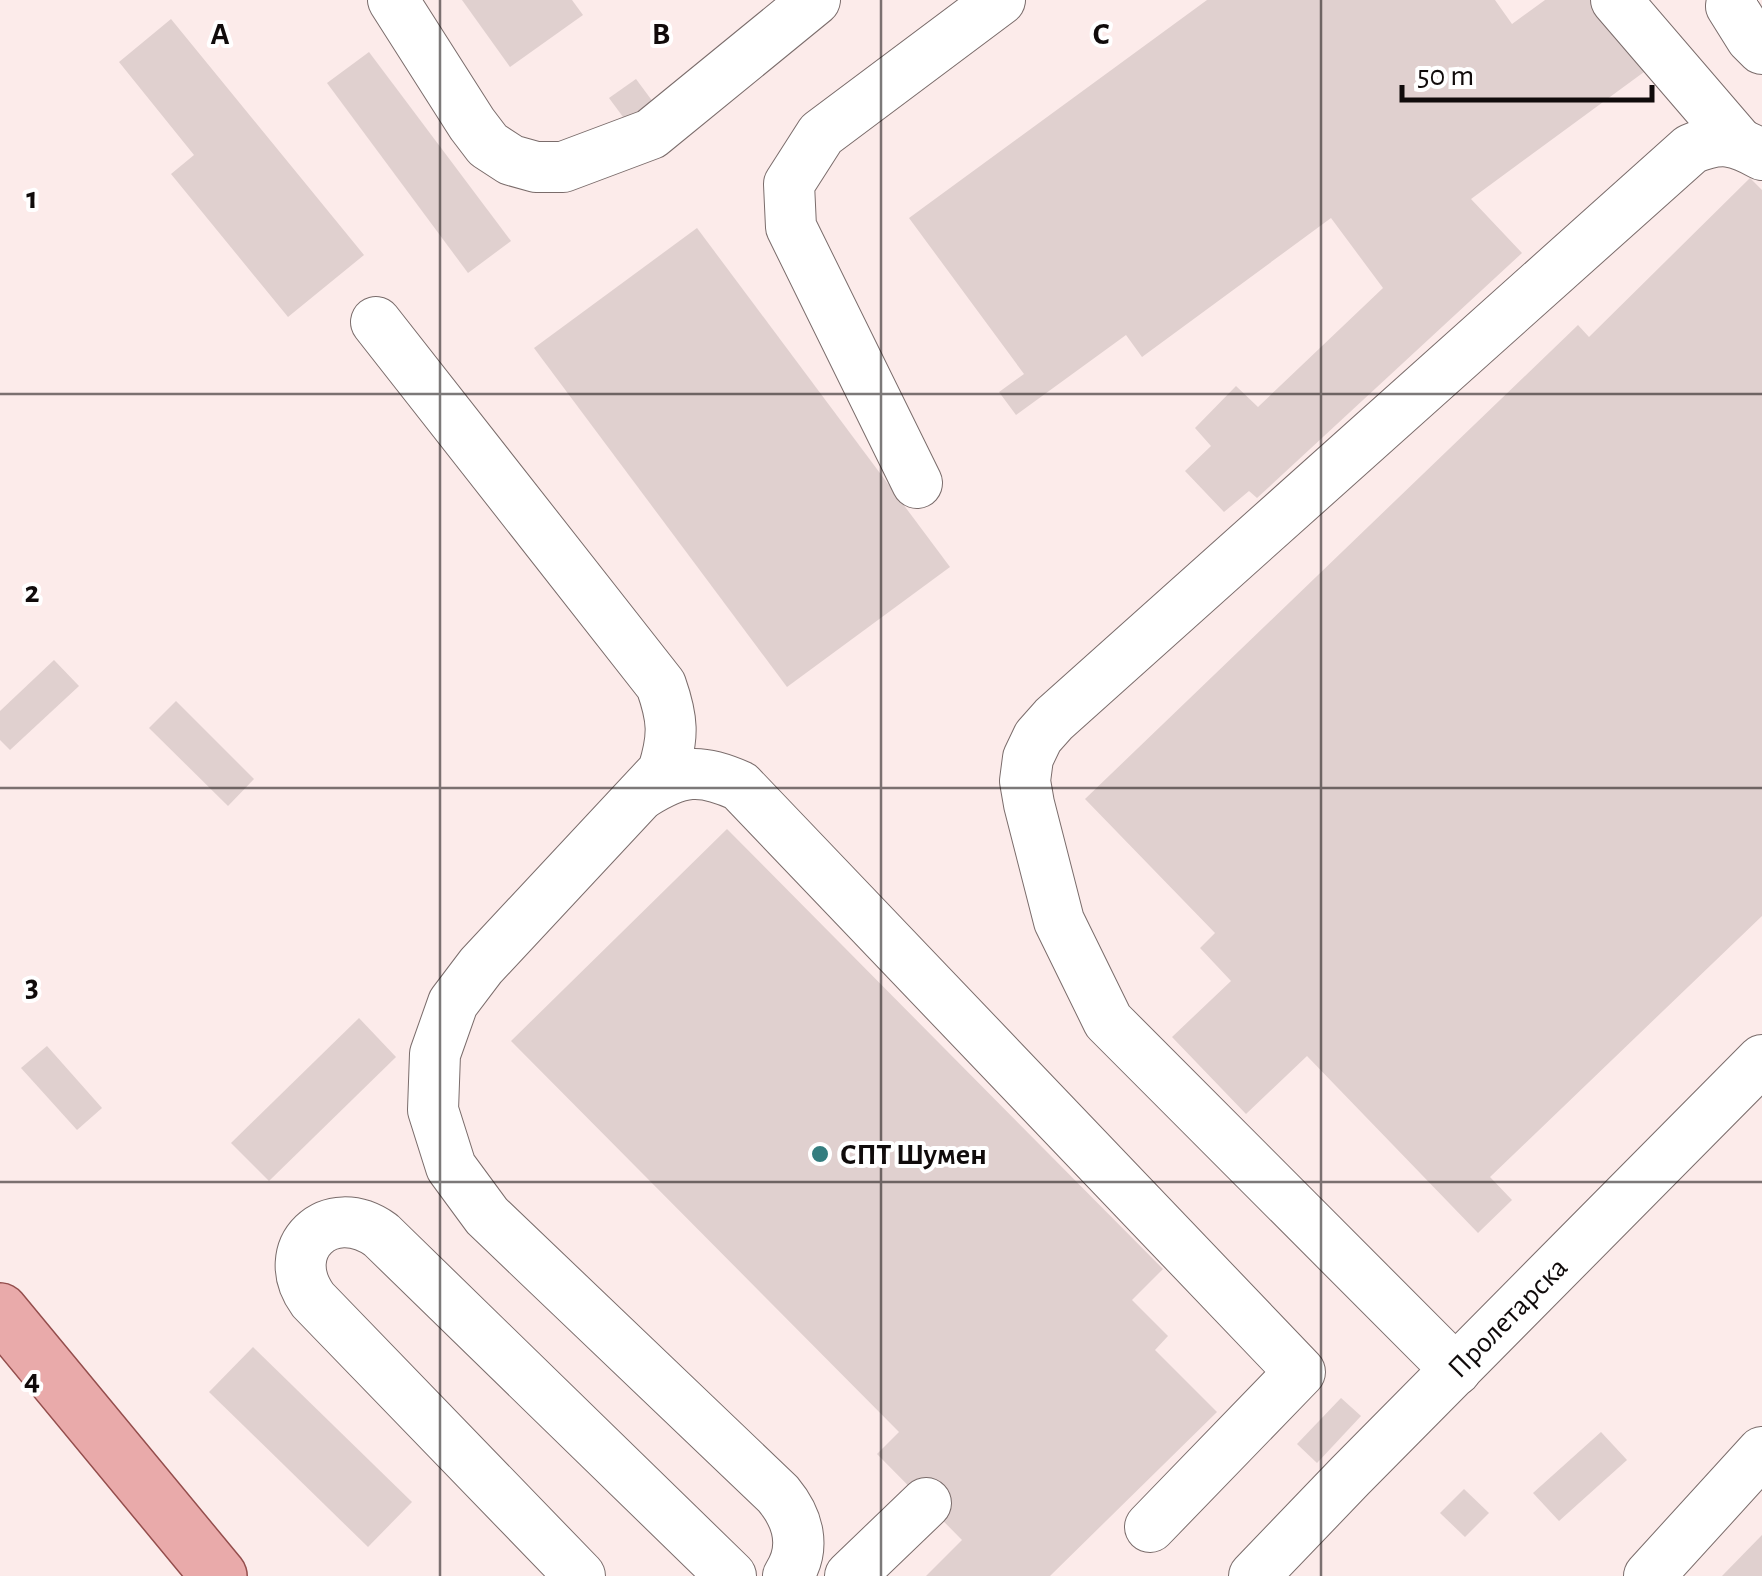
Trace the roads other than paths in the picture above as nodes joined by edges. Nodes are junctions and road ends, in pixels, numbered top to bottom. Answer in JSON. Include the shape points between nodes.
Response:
{"nodes":[{"id":1,"x":393,"y":0,"type":"edge"},
{"id":2,"x":814,"y":0,"type":"edge"},
{"id":3,"x":1000,"y":0,"type":"edge"},
{"id":4,"x":1616,"y":0,"type":"edge"},
{"id":5,"x":1732,"y":0,"type":"edge"},
{"id":6,"x":1762,"y":49,"type":"edge"},
{"id":7,"x":1750,"y":148,"type":"edge"},
{"id":8,"x":376,"y":322,"type":"dead end"},
{"id":9,"x":917,"y":483,"type":"dead end"},
{"id":10,"x":644,"y":793,"type":"junction"},
{"id":11,"x":1762,"y":1060,"type":"edge"},
{"id":12,"x":0,"y":1312,"type":"edge"},
{"id":13,"x":1456,"y":1370,"type":"junction"},
{"id":14,"x":1762,"y":1452,"type":"edge"},
{"id":15,"x":926,"y":1503,"type":"dead end"},
{"id":16,"x":1150,"y":1528,"type":"dead end"},
{"id":17,"x":219,"y":1576,"type":"edge"},
{"id":18,"x":580,"y":1576,"type":"edge"},
{"id":19,"x":731,"y":1576,"type":"edge"},
{"id":20,"x":788,"y":1576,"type":"edge"},
{"id":21,"x":850,"y":1576,"type":"edge"},
{"id":22,"x":1254,"y":1576,"type":"edge"},
{"id":23,"x":1649,"y":1576,"type":"edge"}],
"edges":[{"from":1,"to":2,"type":"street","via":[[488,145],[536,167],[563,167],[652,134]]},
{"from":3,"to":9,"type":"street","via":[[821,134],[790,184],[791,227]]},
{"from":4,"to":7,"type":"street"},
{"from":5,"to":6,"type":"street"},
{"from":7,"to":13,"type":"street","via":[[1712,140],[1690,149],[1054,720],[1028,758],[1029,804],[1059,921],[1108,1021]]},
{"from":8,"to":10,"type":"street","via":[[661,684],[672,742],[663,771]]},
{"from":10,"to":16,"type":"street","via":[[691,773],[740,786],[1300,1372]]},
{"from":10,"to":20,"type":"street","via":[[454,1003],[435,1054],[433,1110],[451,1168],[487,1216],[791,1510],[799,1548]]},
{"from":11,"to":13,"type":"street","name":"Пролетарска"},
{"from":12,"to":17,"type":"main road"},
{"from":13,"to":22,"type":"street","name":"Пролетарска"},
{"from":14,"to":23,"type":"street"},
{"from":15,"to":21,"type":"street"},
{"from":18,"to":19,"type":"street","via":[[313,1300],[300,1260],[313,1235],[354,1221],[380,1235]]}]}
